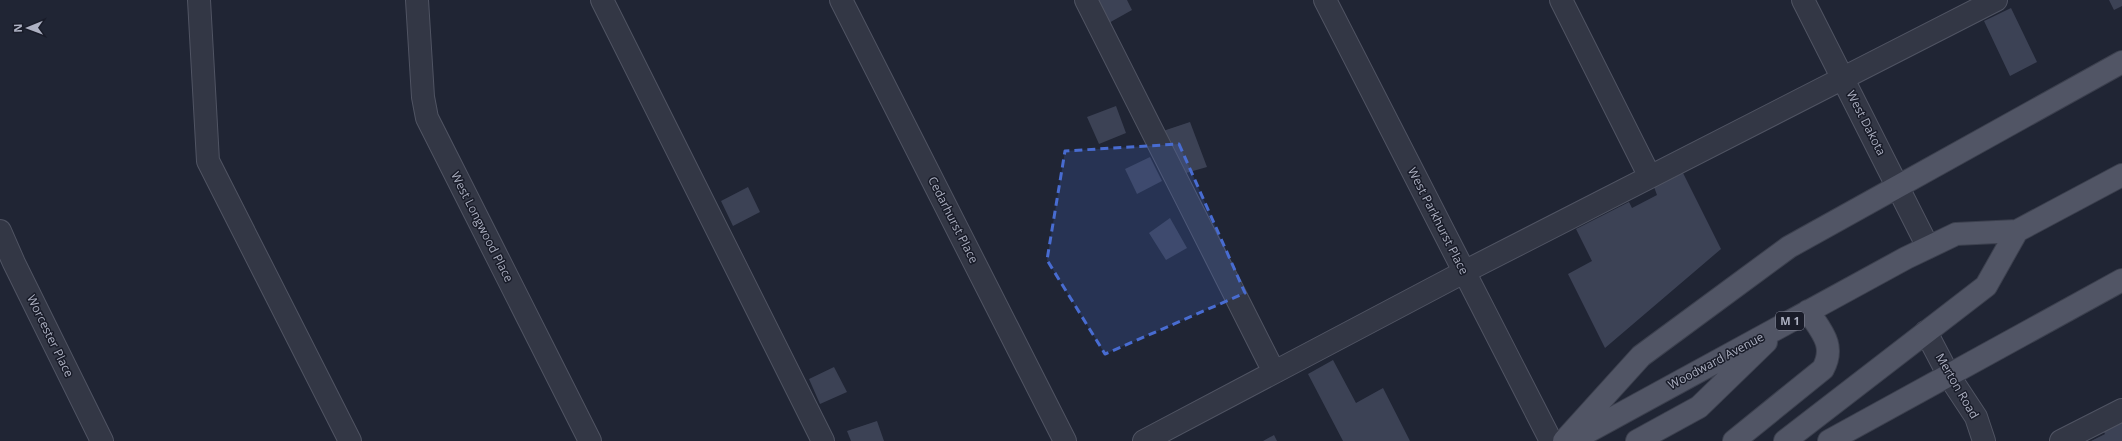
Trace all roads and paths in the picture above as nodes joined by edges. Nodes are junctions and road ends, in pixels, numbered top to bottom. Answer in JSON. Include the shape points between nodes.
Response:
{"nodes":[{"id":1,"x":199,"y":0,"type":"edge"},
{"id":2,"x":417,"y":0,"type":"edge"},
{"id":3,"x":602,"y":0,"type":"edge"},
{"id":4,"x":842,"y":0,"type":"edge"},
{"id":5,"x":1086,"y":0,"type":"edge"},
{"id":6,"x":1325,"y":0,"type":"edge"},
{"id":7,"x":1561,"y":0,"type":"edge"},
{"id":8,"x":1803,"y":0,"type":"edge"},
{"id":9,"x":1996,"y":0,"type":"edge"},
{"id":10,"x":2122,"y":62,"type":"edge"},
{"id":11,"x":1843,"y":79,"type":"junction"},
{"id":12,"x":2122,"y":176,"type":"edge"},
{"id":13,"x":1650,"y":177,"type":"junction"},
{"id":14,"x":1898,"y":186,"type":"junction"},
{"id":15,"x":0,"y":231,"type":"edge"},
{"id":16,"x":2017,"y":231,"type":"junction"},
{"id":17,"x":1928,"y":247,"type":"junction"},
{"id":18,"x":1464,"y":272,"type":"junction"},
{"id":19,"x":2122,"y":280,"type":"edge"},
{"id":20,"x":1808,"y":311,"type":"junction"},
{"id":21,"x":1784,"y":324,"type":"junction"},
{"id":22,"x":1926,"y":332,"type":"junction"},
{"id":23,"x":1274,"y":372,"type":"junction"},
{"id":24,"x":1950,"y":376,"type":"junction"},
{"id":25,"x":2122,"y":410,"type":"edge"},
{"id":26,"x":102,"y":441,"type":"edge"},
{"id":27,"x":350,"y":441,"type":"edge"},
{"id":28,"x":590,"y":441,"type":"edge"},
{"id":29,"x":823,"y":441,"type":"edge"},
{"id":30,"x":1065,"y":441,"type":"edge"},
{"id":31,"x":1144,"y":441,"type":"edge"},
{"id":32,"x":1551,"y":441,"type":"edge"},
{"id":33,"x":1564,"y":441,"type":"edge"},
{"id":34,"x":1571,"y":441,"type":"edge"},
{"id":35,"x":1638,"y":441,"type":"edge"},
{"id":36,"x":1734,"y":441,"type":"edge"},
{"id":37,"x":1785,"y":441,"type":"edge"},
{"id":38,"x":1829,"y":441,"type":"edge"},
{"id":39,"x":1984,"y":441,"type":"edge"},
{"id":40,"x":2061,"y":441,"type":"edge"}],
"edges":[{"from":1,"to":27,"type":"street","via":[[208,161]]},
{"from":2,"to":28,"type":"street","name":"West Longwood Place","via":[[423,97],[427,118]]},
{"from":3,"to":29,"type":"street"},
{"from":4,"to":30,"type":"street","name":"Cedarhurst Place"},
{"from":5,"to":23,"type":"street"},
{"from":6,"to":18,"type":"street","name":"West Parkhurst Place"},
{"from":7,"to":13,"type":"street"},
{"from":8,"to":11,"type":"street","name":"West Dakota"},
{"from":9,"to":11,"type":"street"},
{"from":10,"to":14,"type":"main road"},
{"from":11,"to":13,"type":"street"},
{"from":11,"to":14,"type":"street","name":"West Dakota"},
{"from":12,"to":16,"type":"main road","name":"Woodward Avenue","number":"M 1"},
{"from":13,"to":18,"type":"street"},
{"from":14,"to":17,"type":"street","name":"West Dakota"},
{"from":14,"to":33,"type":"main road","via":[[1790,247],[1640,356]]},
{"from":15,"to":26,"type":"street","name":"Worcester Place"},
{"from":16,"to":17,"type":"main road","name":"Woodward Avenue","number":"M 1","via":[[1956,234]]},
{"from":16,"to":22,"type":"main road","via":[[1986,286]]},
{"from":17,"to":20,"type":"main road","name":"Woodward Avenue","number":"M 1"},
{"from":18,"to":23,"type":"street"},
{"from":18,"to":32,"type":"street","name":"West Parkhurst Place"},
{"from":19,"to":24,"type":"main road"},
{"from":20,"to":21,"type":"main road","name":"Woodward Avenue","number":"M 1"},
{"from":20,"to":36,"type":"main road","via":[[1826,339],[1829,349],[1828,361],[1811,381]]},
{"from":21,"to":34,"type":"main road","name":"Woodward Avenue","number":"M 1"},
{"from":21,"to":35,"type":"main road","via":[[1699,407]]},
{"from":22,"to":24,"type":"street","name":"Merton Road"},
{"from":22,"to":37,"type":"main road"},
{"from":23,"to":31,"type":"street"},
{"from":24,"to":38,"type":"main road"},
{"from":24,"to":39,"type":"street","name":"Merton Road","via":[[1976,417]]},
{"from":25,"to":40,"type":"street"}]}
